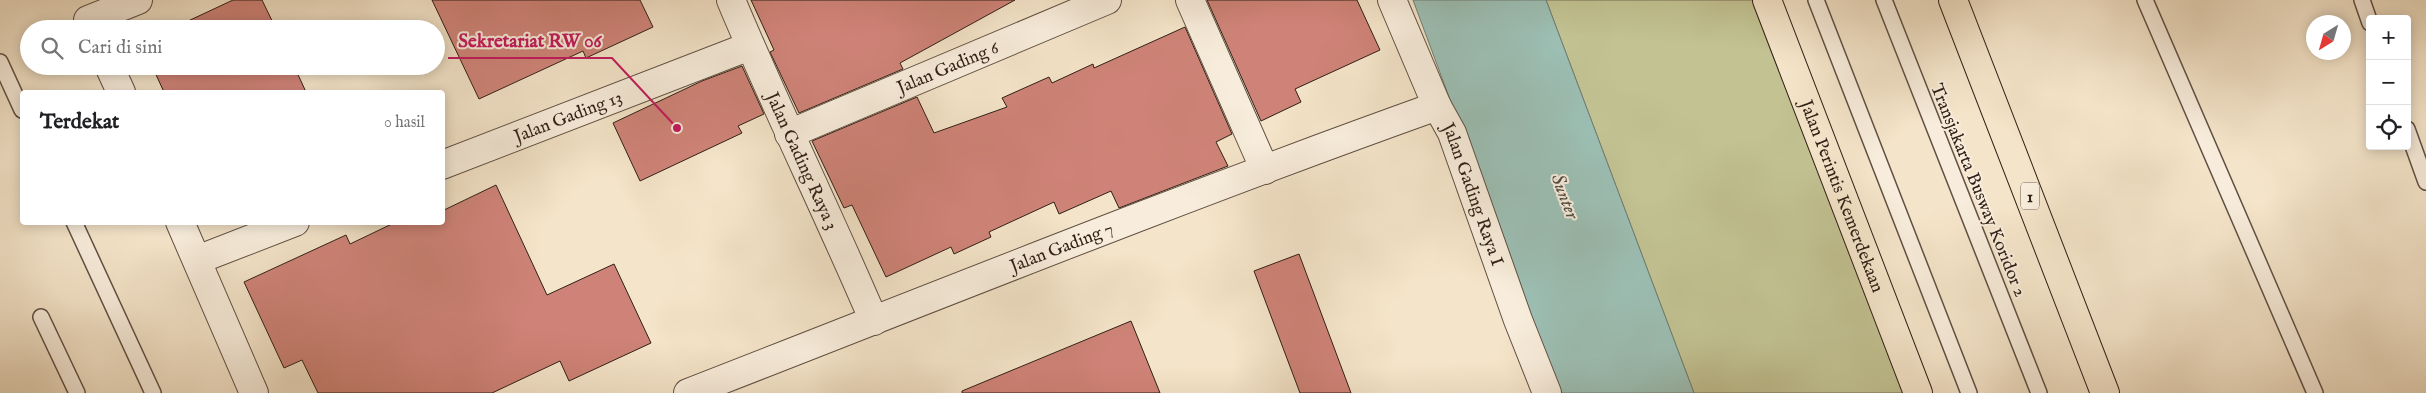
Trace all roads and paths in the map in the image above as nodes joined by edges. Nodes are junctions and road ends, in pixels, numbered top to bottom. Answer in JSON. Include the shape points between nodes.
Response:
{"nodes":[{"id":1,"x":138,"y":0,"type":"edge"},
{"id":2,"x":731,"y":0,"type":"edge"},
{"id":3,"x":1107,"y":0,"type":"edge"},
{"id":4,"x":1190,"y":0,"type":"edge"},
{"id":5,"x":1392,"y":0,"type":"edge"},
{"id":6,"x":1767,"y":0,"type":"edge"},
{"id":7,"x":1816,"y":0,"type":"edge"},
{"id":8,"x":1884,"y":0,"type":"edge"},
{"id":9,"x":1953,"y":0,"type":"edge"},
{"id":10,"x":2145,"y":0,"type":"edge"},
{"id":11,"x":2362,"y":0,"type":"edge"},
{"id":12,"x":2367,"y":15,"type":"edge"},
{"id":13,"x":86,"y":16,"type":"edge"},
{"id":14,"x":750,"y":46,"type":"junction"},
{"id":15,"x":0,"y":62,"type":"edge"},
{"id":16,"x":113,"y":75,"type":"edge"},
{"id":17,"x":120,"y":90,"type":"edge"},
{"id":18,"x":20,"y":106,"type":"edge"},
{"id":19,"x":1437,"y":106,"type":"junction"},
{"id":20,"x":789,"y":134,"type":"junction"},
{"id":21,"x":2411,"y":140,"type":"edge"},
{"id":22,"x":445,"y":164,"type":"edge"},
{"id":23,"x":1265,"y":170,"type":"junction"},
{"id":24,"x":2426,"y":182,"type":"edge"},
{"id":25,"x":75,"y":225,"type":"edge"},
{"id":26,"x":181,"y":225,"type":"edge"},
{"id":27,"x":287,"y":225,"type":"edge"},
{"id":28,"x":197,"y":260,"type":"junction"},
{"id":29,"x":41,"y":317,"type":"dead end"},
{"id":30,"x":874,"y":321,"type":"junction"},
{"id":31,"x":77,"y":393,"type":"edge"},
{"id":32,"x":153,"y":393,"type":"edge"},
{"id":33,"x":254,"y":393,"type":"edge"},
{"id":34,"x":688,"y":393,"type":"edge"},
{"id":35,"x":1547,"y":393,"type":"edge"},
{"id":36,"x":1918,"y":393,"type":"edge"},
{"id":37,"x":1969,"y":393,"type":"edge"},
{"id":38,"x":2039,"y":393,"type":"edge"},
{"id":39,"x":2105,"y":393,"type":"edge"},
{"id":40,"x":2315,"y":393,"type":"edge"}],
"edges":[{"from":1,"to":13,"type":"street"},
{"from":2,"to":14,"type":"street","name":"Jalan Gading Raya 3"},
{"from":3,"to":20,"type":"street","name":"Jalan Gading 6"},
{"from":4,"to":23,"type":"street"},
{"from":5,"to":19,"type":"street","name":"Jalan Gading Raya I"},
{"from":6,"to":36,"type":"highway","name":"Jalan Perintis Kemerdekaan"},
{"from":7,"to":37,"type":"lane"},
{"from":8,"to":38,"type":"lane","name":"Transjakarta Busway Koridor 2"},
{"from":9,"to":39,"type":"highway","number":"1"},
{"from":10,"to":40,"type":"lane"},
{"from":11,"to":12,"type":"lane"},
{"from":14,"to":20,"type":"street","name":"Jalan Gading Raya 3"},
{"from":14,"to":22,"type":"street","name":"Jalan Gading 13"},
{"from":15,"to":18,"type":"lane"},
{"from":16,"to":17,"type":"street"},
{"from":19,"to":23,"type":"street","name":"Jalan Gading 7"},
{"from":19,"to":35,"type":"street","name":"Jalan Gading Raya I","via":[[1452,133]]},
{"from":20,"to":30,"type":"street","name":"Jalan Gading Raya 3"},
{"from":21,"to":24,"type":"lane"},
{"from":23,"to":30,"type":"street","name":"Jalan Gading 7"},
{"from":25,"to":32,"type":"lane"},
{"from":26,"to":28,"type":"street"},
{"from":27,"to":28,"type":"street"},
{"from":28,"to":33,"type":"street"},
{"from":29,"to":31,"type":"lane"},
{"from":30,"to":34,"type":"street","name":"Jalan Gading 7"}]}
